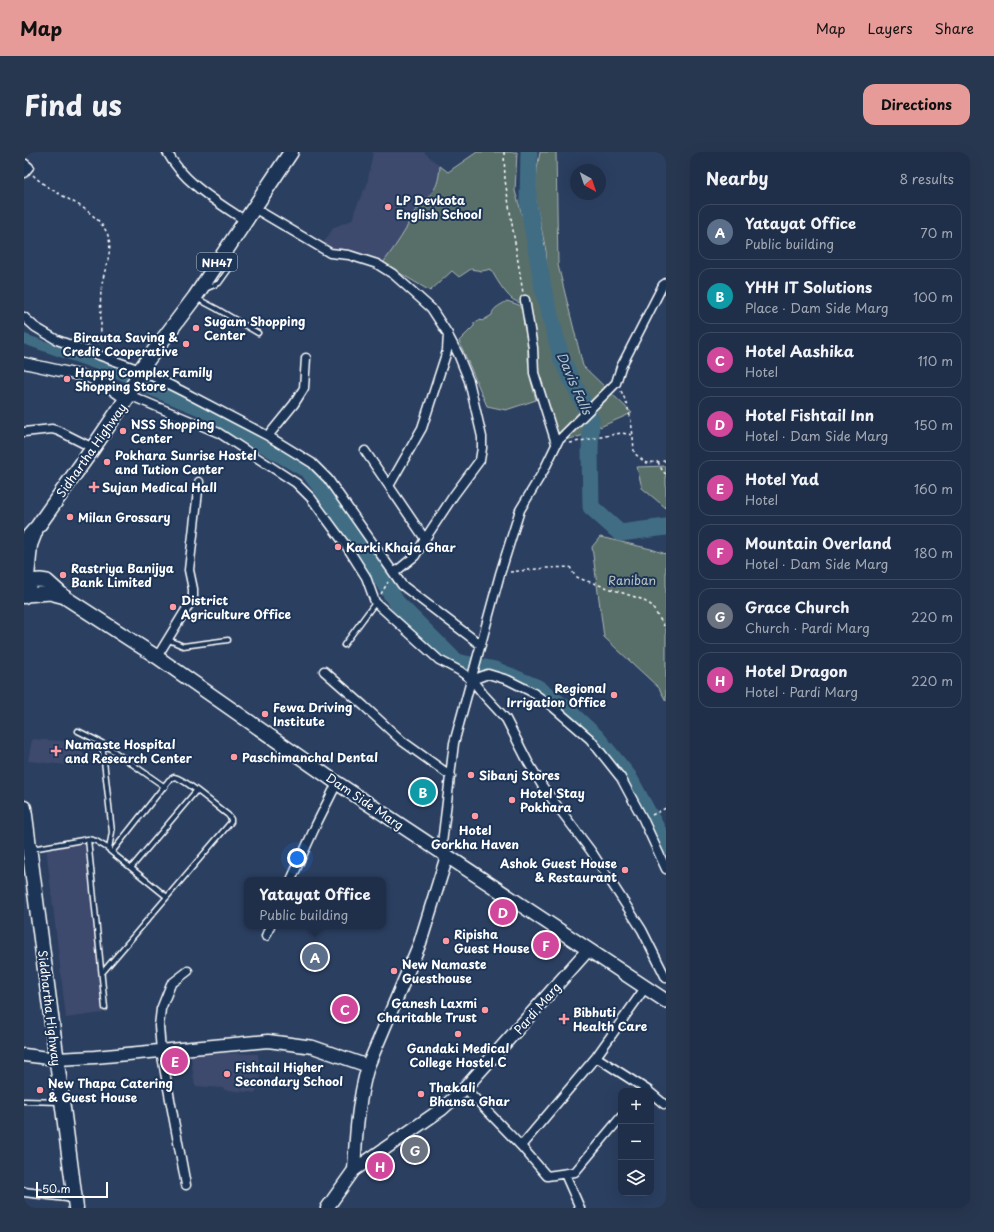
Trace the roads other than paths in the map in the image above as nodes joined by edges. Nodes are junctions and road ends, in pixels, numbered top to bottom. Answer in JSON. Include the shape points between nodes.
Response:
{"nodes":[{"id":1,"x":167,"y":152,"type":"edge"},
{"id":2,"x":291,"y":152,"type":"edge"},
{"id":3,"x":254,"y":208,"type":"junction"},
{"id":4,"x":244,"y":220,"type":"junction"},
{"id":5,"x":666,"y":283,"type":"edge"},
{"id":6,"x":197,"y":294,"type":"junction"},
{"id":7,"x":525,"y":300,"type":"road end"},
{"id":8,"x":24,"y":317,"type":"edge"},
{"id":9,"x":258,"y":333,"type":"dead end"},
{"id":10,"x":448,"y":334,"type":"junction"},
{"id":11,"x":306,"y":358,"type":"dead end"},
{"id":12,"x":24,"y":363,"type":"edge"},
{"id":13,"x":140,"y":370,"type":"junction"},
{"id":14,"x":129,"y":395,"type":"junction"},
{"id":15,"x":24,"y":432,"type":"edge"},
{"id":16,"x":268,"y":436,"type":"junction"},
{"id":17,"x":557,"y":442,"type":"junction"},
{"id":18,"x":93,"y":448,"type":"junction"},
{"id":19,"x":365,"y":451,"type":"dead end"},
{"id":20,"x":199,"y":482,"type":"dead end"},
{"id":21,"x":389,"y":486,"type":"junction"},
{"id":22,"x":38,"y":526,"type":"junction"},
{"id":23,"x":425,"y":539,"type":"junction"},
{"id":24,"x":24,"y":542,"type":"edge"},
{"id":25,"x":394,"y":573,"type":"junction"},
{"id":26,"x":26,"y":585,"type":"edge"},
{"id":27,"x":375,"y":602,"type":"junction"},
{"id":28,"x":169,"y":640,"type":"junction"},
{"id":29,"x":228,"y":640,"type":"dead end"},
{"id":30,"x":344,"y":645,"type":"dead end"},
{"id":31,"x":481,"y":645,"type":"junction"},
{"id":32,"x":157,"y":657,"type":"junction"},
{"id":33,"x":324,"y":671,"type":"dead end"},
{"id":34,"x":472,"y":676,"type":"junction"},
{"id":35,"x":78,"y":732,"type":"dead end"},
{"id":36,"x":102,"y":743,"type":"junction"},
{"id":37,"x":451,"y":776,"type":"junction"},
{"id":38,"x":337,"y":783,"type":"junction"},
{"id":39,"x":165,"y":787,"type":"junction"},
{"id":40,"x":196,"y":791,"type":"junction"},
{"id":41,"x":24,"y":809,"type":"edge"},
{"id":42,"x":88,"y":839,"type":"junction"},
{"id":43,"x":27,"y":844,"type":"edge"},
{"id":44,"x":110,"y":851,"type":"junction"},
{"id":45,"x":444,"y":854,"type":"junction"},
{"id":46,"x":131,"y":868,"type":"junction"},
{"id":47,"x":666,"y":869,"type":"edge"},
{"id":48,"x":293,"y":877,"type":"edge"},
{"id":49,"x":167,"y":897,"type":"junction"},
{"id":50,"x":269,"y":929,"type":"edge"},
{"id":51,"x":266,"y":936,"type":"dead end"},
{"id":52,"x":588,"y":950,"type":"junction"},
{"id":53,"x":188,"y":971,"type":"dead end"},
{"id":54,"x":102,"y":973,"type":"junction"},
{"id":55,"x":666,"y":978,"type":"edge"},
{"id":56,"x":645,"y":988,"type":"junction"},
{"id":57,"x":666,"y":1001,"type":"edge"},
{"id":58,"x":105,"y":1008,"type":"dead end"},
{"id":59,"x":161,"y":1051,"type":"junction"},
{"id":60,"x":24,"y":1055,"type":"edge"},
{"id":61,"x":596,"y":1056,"type":"junction"},
{"id":62,"x":57,"y":1059,"type":"junction"},
{"id":63,"x":368,"y":1066,"type":"junction"},
{"id":64,"x":465,"y":1088,"type":"junction"},
{"id":65,"x":643,"y":1088,"type":"edge"},
{"id":66,"x":654,"y":1096,"type":"edge"},
{"id":67,"x":24,"y":1101,"type":"edge"},
{"id":68,"x":62,"y":1102,"type":"junction"},
{"id":69,"x":664,"y":1104,"type":"dead end"},
{"id":70,"x":618,"y":1121,"type":"edge"},
{"id":71,"x":521,"y":1146,"type":"junction"},
{"id":72,"x":354,"y":1170,"type":"junction"},
{"id":73,"x":565,"y":1174,"type":"junction"},
{"id":74,"x":186,"y":1185,"type":"dead end"},
{"id":75,"x":24,"y":1192,"type":"edge"},
{"id":76,"x":75,"y":1203,"type":"edge"},
{"id":77,"x":327,"y":1208,"type":"edge"},
{"id":78,"x":580,"y":1208,"type":"edge"}],
"edges":[{"from":1,"to":4,"type":"street","via":[[173,163],[192,184]]},
{"from":2,"to":3,"type":"highway","number":"NH47"},
{"from":3,"to":4,"type":"highway","number":"NH47"},
{"from":3,"to":10,"type":"street","via":[[330,253],[349,255],[377,264],[393,274],[431,308]]},
{"from":4,"to":6,"type":"highway","number":"NH47"},
{"from":5,"to":17,"type":"street","via":[[614,385]]},
{"from":6,"to":9,"type":"lane"},
{"from":6,"to":13,"type":"highway","number":"NH47"},
{"from":7,"to":17,"type":"street","via":[[533,348],[534,373]]},
{"from":8,"to":13,"type":"street","via":[[57,340]]},
{"from":10,"to":21,"type":"street","via":[[447,351],[422,428]]},
{"from":10,"to":23,"type":"street","via":[[469,381],[482,437],[482,448],[480,460]]},
{"from":11,"to":16,"type":"street","via":[[304,388]]},
{"from":12,"to":14,"type":"street","via":[[88,377]]},
{"from":13,"to":14,"type":"highway","name":"Sidhartha Highway","number":"NH47"},
{"from":13,"to":16,"type":"street"},
{"from":14,"to":18,"type":"highway","name":"Sidhartha Highway","number":"NH47"},
{"from":14,"to":27,"type":"street","via":[[219,433],[296,483],[311,498],[347,547],[366,577]]},
{"from":15,"to":18,"type":"street","via":[[59,430]]},
{"from":16,"to":25,"type":"street","via":[[312,463],[328,479]]},
{"from":17,"to":31,"type":"street","via":[[520,510]]},
{"from":18,"to":22,"type":"highway","name":"Sidhartha Highway","number":"NH47"},
{"from":19,"to":21,"type":"street"},
{"from":20,"to":28,"type":"street","via":[[189,570],[193,598]]},
{"from":21,"to":23,"type":"street"},
{"from":22,"to":24,"type":"highway","name":"Sidhartha Highway","number":"NH47"},
{"from":22,"to":26,"type":"highway","name":"Sidhartha Highway","number":"NH47","via":[[30,545]]},
{"from":23,"to":25,"type":"street","via":[[415,556]]},
{"from":25,"to":31,"type":"street","via":[[402,585]]},
{"from":26,"to":32,"type":"main road","name":"Dam Side Marg","via":[[66,598]]},
{"from":27,"to":30,"type":"lane"},
{"from":27,"to":34,"type":"street","via":[[438,660]]},
{"from":28,"to":29,"type":"lane","via":[[183,646]]},
{"from":28,"to":32,"type":"street"},
{"from":31,"to":34,"type":"street"},
{"from":32,"to":38,"type":"main road","name":"Dam Side Marg"},
{"from":33,"to":37,"type":"street","via":[[402,741]]},
{"from":34,"to":37,"type":"street","via":[[454,743]]},
{"from":34,"to":47,"type":"street","via":[[488,674],[508,680],[532,692],[590,739],[621,778]]},
{"from":34,"to":55,"type":"street","via":[[483,694],[506,719],[543,786],[591,851],[642,930]]},
{"from":35,"to":36,"type":"lane"},
{"from":36,"to":39,"type":"lane"},
{"from":36,"to":44,"type":"lane","via":[[112,832]]},
{"from":37,"to":45,"type":"street"},
{"from":38,"to":45,"type":"main road","name":"Dam Side Marg"},
{"from":38,"to":48,"type":"street"},
{"from":39,"to":40,"type":"lane","via":[[174,777]]},
{"from":39,"to":44,"type":"lane"},
{"from":40,"to":46,"type":"lane"},
{"from":40,"to":49,"type":"lane","via":[[228,815],[231,822]]},
{"from":41,"to":43,"type":"highway","name":"Siddhartha Highway"},
{"from":42,"to":43,"type":"lane"},
{"from":42,"to":44,"type":"lane","via":[[96,841]]},
{"from":42,"to":54,"type":"lane"},
{"from":43,"to":62,"type":"highway","name":"Siddhartha Highway"},
{"from":44,"to":46,"type":"lane"},
{"from":45,"to":52,"type":"main road","name":"Dam Side Marg"},
{"from":45,"to":63,"type":"main road","via":[[420,943]]},
{"from":46,"to":49,"type":"lane"},
{"from":49,"to":54,"type":"lane"},
{"from":50,"to":51,"type":"street"},
{"from":52,"to":56,"type":"main road","name":"Dam Side Marg"},
{"from":52,"to":64,"type":"main road","name":"Pardi Marg"},
{"from":53,"to":59,"type":"street","via":[[171,984],[161,1009]]},
{"from":54,"to":58,"type":"lane"},
{"from":56,"to":57,"type":"main road","name":"Dam Side Marg"},
{"from":56,"to":61,"type":"street"},
{"from":59,"to":62,"type":"main road"},
{"from":59,"to":63,"type":"main road","via":[[268,1041],[314,1047]]},
{"from":59,"to":74,"type":"street"},
{"from":60,"to":62,"type":"main road"},
{"from":61,"to":65,"type":"street"},
{"from":61,"to":71,"type":"street"},
{"from":62,"to":68,"type":"highway","name":"Siddhartha Highway"},
{"from":63,"to":72,"type":"main road","via":[[358,1114]]},
{"from":64,"to":71,"type":"street"},
{"from":64,"to":72,"type":"main road","name":"Pardi Marg","via":[[442,1108]]},
{"from":66,"to":69,"type":"street"},
{"from":67,"to":68,"type":"lane"},
{"from":68,"to":76,"type":"highway","name":"Siddhartha Highway"},
{"from":70,"to":73,"type":"street","via":[[575,1172]]},
{"from":71,"to":73,"type":"street","via":[[547,1176]]},
{"from":72,"to":77,"type":"main road","name":"Pardi Marg"},
{"from":73,"to":78,"type":"street"},
{"from":75,"to":76,"type":"street"}]}
